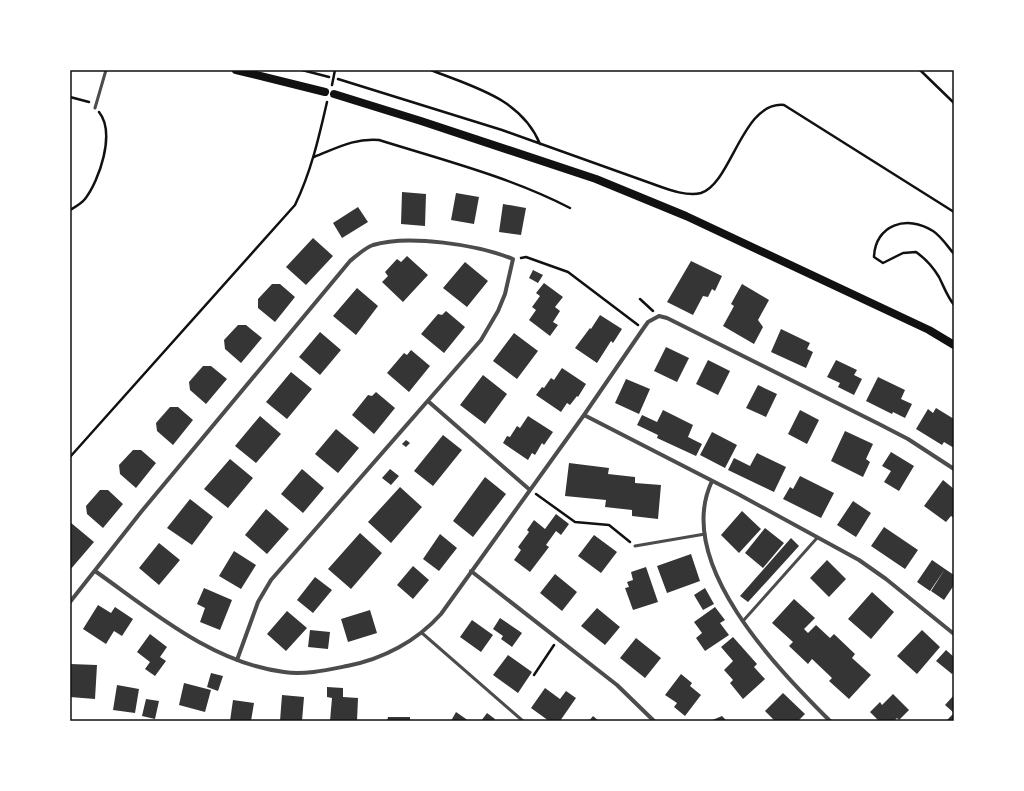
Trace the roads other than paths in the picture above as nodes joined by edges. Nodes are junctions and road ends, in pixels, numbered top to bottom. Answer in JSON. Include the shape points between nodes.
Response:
{"nodes":[{"id":1,"x":106,"y":70,"type":"edge"},
{"id":2,"x":236,"y":70,"type":"edge"},
{"id":3,"x":95,"y":108,"type":"road end"},
{"id":4,"x":954,"y":344,"type":"edge"},
{"id":5,"x":429,"y":402,"type":"junction"},
{"id":6,"x":584,"y":415,"type":"junction"},
{"id":7,"x":954,"y":469,"type":"edge"},
{"id":8,"x":712,"y":481,"type":"junction"},
{"id":9,"x":530,"y":490,"type":"junction"},
{"id":10,"x":705,"y":534,"type":"junction"},
{"id":11,"x":817,"y":538,"type":"junction"},
{"id":12,"x":635,"y":546,"type":"road end"},
{"id":13,"x":471,"y":571,"type":"junction"},
{"id":14,"x":95,"y":572,"type":"junction"},
{"id":15,"x":70,"y":602,"type":"edge"},
{"id":16,"x":743,"y":621,"type":"junction"},
{"id":17,"x":422,"y":633,"type":"junction"},
{"id":18,"x":954,"y":634,"type":"edge"},
{"id":19,"x":237,"y":660,"type":"junction"},
{"id":20,"x":523,"y":721,"type":"edge"},
{"id":21,"x":654,"y":721,"type":"edge"},
{"id":22,"x":830,"y":721,"type":"edge"}],
"edges":[{"from":1,"to":3,"type":"lane"},
{"from":2,"to":4,"type":"main road","via":[[421,121],[596,179],[686,216]]},
{"from":5,"to":9,"type":"street"},
{"from":5,"to":14,"type":"street","via":[[490,328],[506,290],[513,259],[488,250],[411,241],[371,246],[350,261],[141,512]]},
{"from":5,"to":19,"type":"street","via":[[271,580],[256,609]]},
{"from":6,"to":7,"type":"street","via":[[648,322],[659,316],[908,439]]},
{"from":6,"to":8,"type":"street"},
{"from":6,"to":9,"type":"street"},
{"from":8,"to":10,"type":"street","via":[[704,507]]},
{"from":8,"to":11,"type":"street"},
{"from":9,"to":13,"type":"street"},
{"from":10,"to":12,"type":"lane"},
{"from":10,"to":16,"type":"street","via":[[720,580]]},
{"from":11,"to":16,"type":"lane"},
{"from":11,"to":18,"type":"street","via":[[858,560]]},
{"from":13,"to":17,"type":"street","via":[[441,614]]},
{"from":13,"to":21,"type":"street","via":[[617,685]]},
{"from":14,"to":15,"type":"street"},
{"from":14,"to":19,"type":"street","via":[[191,637]]},
{"from":16,"to":22,"type":"street","via":[[756,642]]},
{"from":17,"to":19,"type":"street","via":[[386,654],[358,664],[328,670],[285,672],[260,668]]},
{"from":17,"to":20,"type":"lane"}]}
